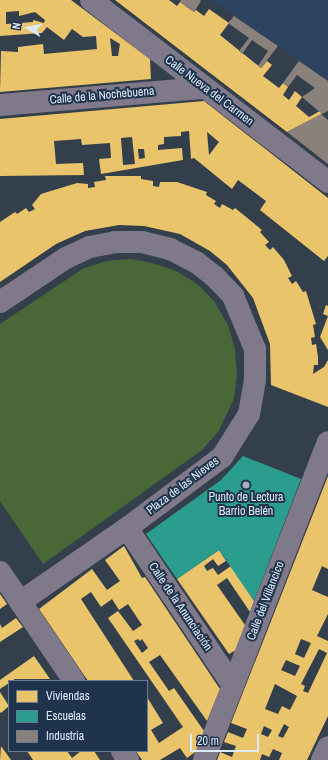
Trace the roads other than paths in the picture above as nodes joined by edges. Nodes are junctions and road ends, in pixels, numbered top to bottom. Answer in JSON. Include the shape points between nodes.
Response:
{"nodes":[{"id":1,"x":91,"y":0,"type":"edge"},
{"id":2,"x":204,"y":88,"type":"junction"},
{"id":3,"x":0,"y":105,"type":"edge"},
{"id":4,"x":328,"y":182,"type":"edge"},
{"id":5,"x":0,"y":302,"type":"edge"},
{"id":6,"x":328,"y":442,"type":"edge"},
{"id":7,"x":127,"y":528,"type":"junction"},
{"id":8,"x":0,"y":572,"type":"edge"},
{"id":9,"x":20,"y":602,"type":"junction"},
{"id":10,"x":73,"y":680,"type":"edge"},
{"id":11,"x":233,"y":686,"type":"junction"},
{"id":12,"x":328,"y":747,"type":"edge"},
{"id":13,"x":204,"y":760,"type":"edge"},
{"id":14,"x":322,"y":760,"type":"edge"}],
"edges":[{"from":1,"to":2,"type":"street","name":"Calle Nueva del Carmen"},
{"from":2,"to":3,"type":"street","name":"Calle de la Nochebuena"},
{"from":2,"to":4,"type":"street","name":"Calle Nueva del Carmen"},
{"from":5,"to":7,"type":"street","name":"Plaza de las Nieves","via":[[66,258],[90,247],[115,242],[142,242],[170,249],[196,262],[233,296],[255,349],[255,380],[248,414],[222,457]]},
{"from":6,"to":11,"type":"street","name":"Calle del Villancico"},
{"from":7,"to":9,"type":"street","name":"Plaza de las Nieves"},
{"from":7,"to":11,"type":"street","name":"Calle de la Anunciación"},
{"from":8,"to":9,"type":"street"},
{"from":9,"to":10,"type":"street"},
{"from":11,"to":13,"type":"street","name":"Calle del Villancico"},
{"from":12,"to":14,"type":"street"}]}
